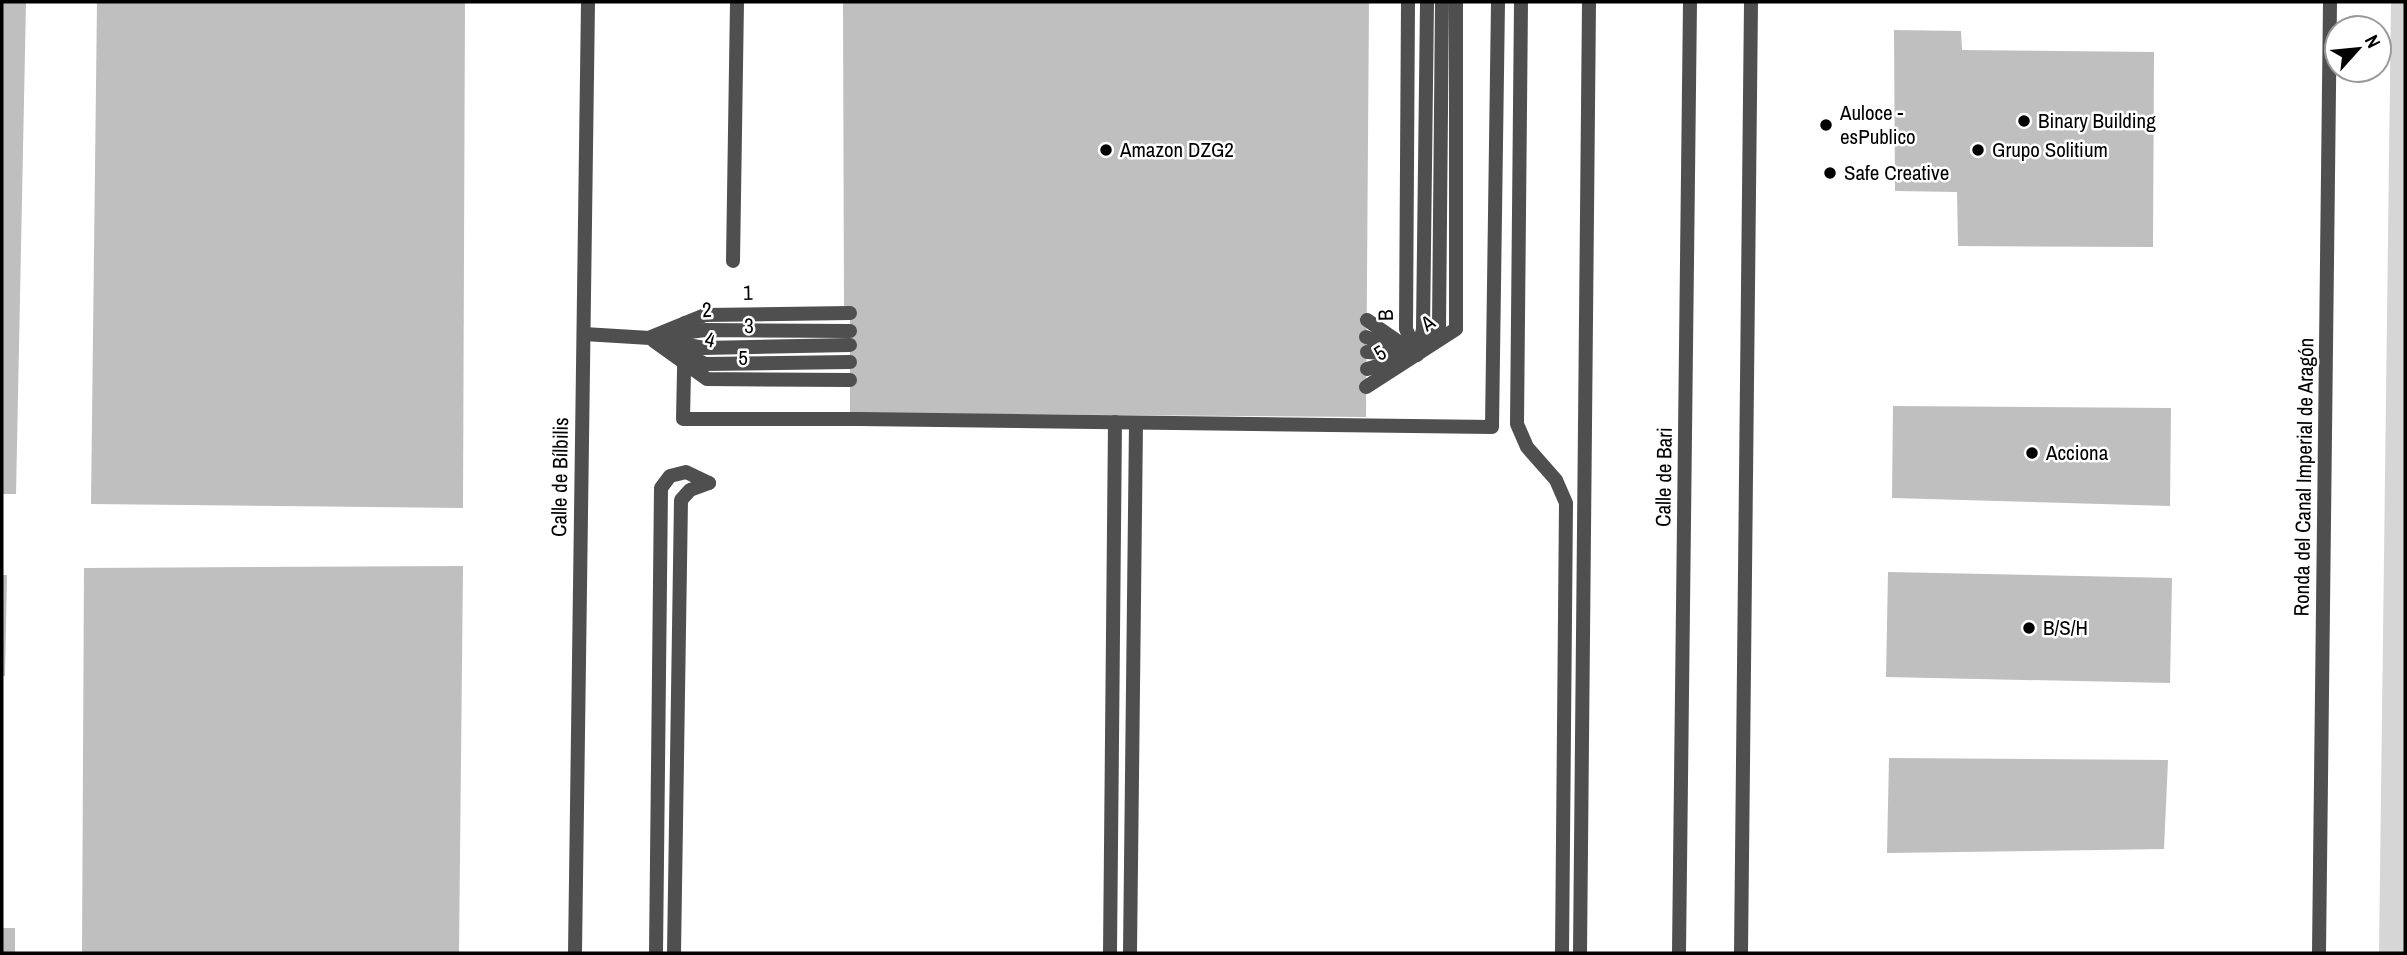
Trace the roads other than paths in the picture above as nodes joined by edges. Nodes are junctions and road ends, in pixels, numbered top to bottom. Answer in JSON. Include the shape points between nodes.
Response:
{"nodes":[{"id":1,"x":588,"y":2,"type":"edge"},
{"id":2,"x":737,"y":2,"type":"edge"},
{"id":3,"x":1408,"y":2,"type":"edge"},
{"id":4,"x":1427,"y":2,"type":"edge"},
{"id":5,"x":1442,"y":2,"type":"edge"},
{"id":6,"x":1456,"y":2,"type":"edge"},
{"id":7,"x":1498,"y":2,"type":"edge"},
{"id":8,"x":1521,"y":2,"type":"edge"},
{"id":9,"x":1589,"y":2,"type":"edge"},
{"id":10,"x":1690,"y":2,"type":"edge"},
{"id":11,"x":1751,"y":2,"type":"edge"},
{"id":12,"x":2330,"y":2,"type":"edge"},
{"id":13,"x":733,"y":261,"type":"dead end"},
{"id":14,"x":850,"y":313,"type":"dead end"},
{"id":15,"x":1367,"y":320,"type":"dead end"},
{"id":16,"x":583,"y":334,"type":"junction"},
{"id":17,"x":650,"y":338,"type":"junction"},
{"id":18,"x":850,"y":338,"type":"dead end"},
{"id":19,"x":684,"y":343,"type":"junction"},
{"id":20,"x":1366,"y":345,"type":"dead end"},
{"id":21,"x":1417,"y":355,"type":"junction"},
{"id":22,"x":850,"y":362,"type":"dead end"},
{"id":23,"x":1367,"y":369,"type":"dead end"},
{"id":24,"x":850,"y":380,"type":"dead end"},
{"id":25,"x":1366,"y":387,"type":"dead end"},
{"id":26,"x":1115,"y":422,"type":"junction"},
{"id":27,"x":1136,"y":423,"type":"junction"},
{"id":28,"x":575,"y":953,"type":"edge"},
{"id":29,"x":656,"y":953,"type":"edge"},
{"id":30,"x":674,"y":953,"type":"edge"},
{"id":31,"x":1110,"y":953,"type":"edge"},
{"id":32,"x":1130,"y":953,"type":"edge"},
{"id":33,"x":1562,"y":953,"type":"edge"},
{"id":34,"x":1580,"y":953,"type":"edge"},
{"id":35,"x":1679,"y":953,"type":"edge"},
{"id":36,"x":1741,"y":953,"type":"edge"},
{"id":37,"x":2319,"y":953,"type":"edge"}],
"edges":[{"from":1,"to":16,"type":"street","name":"Calle de Bílbilis"},
{"from":2,"to":13,"type":"street"},
{"from":3,"to":21,"type":"street","name":"B","via":[[1406,329]]},
{"from":4,"to":21,"type":"street","name":"B","via":[[1423,329]]},
{"from":5,"to":21,"type":"street","name":"A","via":[[1439,328]]},
{"from":6,"to":21,"type":"street","name":"A","via":[[1456,330]]},
{"from":7,"to":27,"type":"street","via":[[1492,427]]},
{"from":8,"to":33,"type":"street","via":[[1517,424],[1527,447],[1556,480],[1566,503]]},
{"from":9,"to":34,"type":"street"},
{"from":10,"to":35,"type":"street","name":"Calle de Bari"},
{"from":11,"to":36,"type":"street"},
{"from":12,"to":37,"type":"street","name":"Ronda del Canal Imperial de Aragón"},
{"from":14,"to":19,"type":"street","name":"1","via":[[705,315]]},
{"from":15,"to":21,"type":"street"},
{"from":16,"to":17,"type":"street"},
{"from":16,"to":28,"type":"street","name":"Calle de Bílbilis"},
{"from":17,"to":19,"type":"street","name":"1"},
{"from":17,"to":19,"type":"street","name":"4"},
{"from":18,"to":19,"type":"street","name":"2","via":[[705,330]]},
{"from":19,"to":22,"type":"street","name":"4","via":[[705,364]]},
{"from":19,"to":24,"type":"street","name":"5","via":[[707,379]]},
{"from":19,"to":26,"type":"street","via":[[683,419]]},
{"from":20,"to":21,"type":"street"},
{"from":21,"to":23,"type":"street"},
{"from":21,"to":25,"type":"street","name":"5"},
{"from":26,"to":27,"type":"street"},
{"from":26,"to":31,"type":"street"},
{"from":27,"to":32,"type":"street"},
{"from":29,"to":30,"type":"street","via":[[661,488],[670,476],[687,472],[709,483],[690,490],[681,500]]}]}
